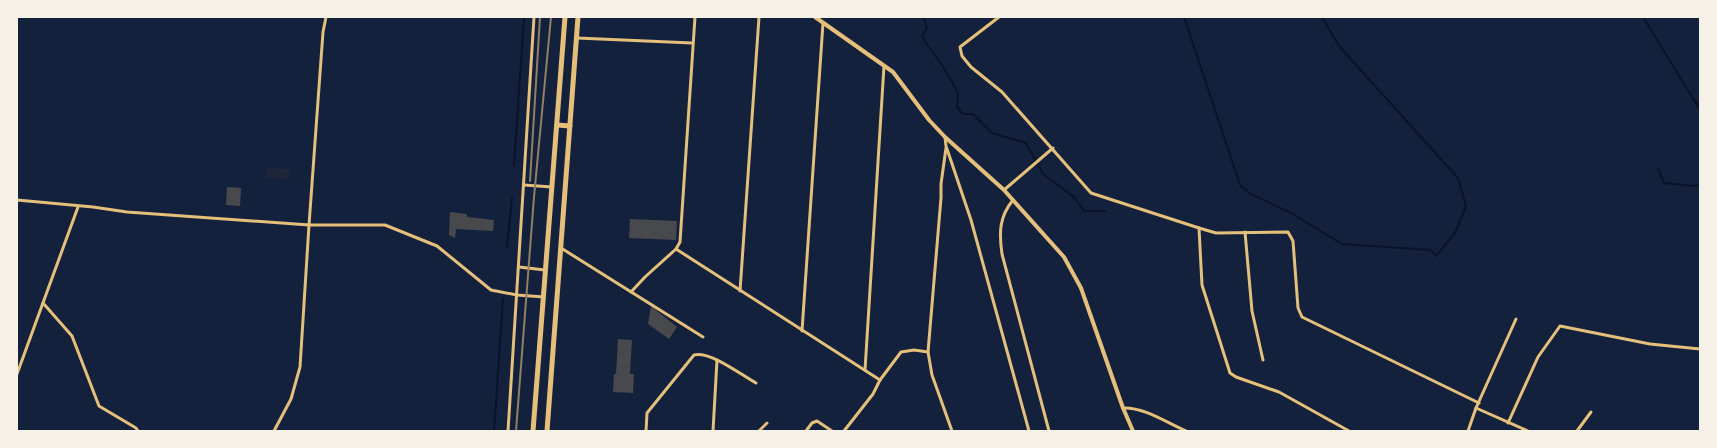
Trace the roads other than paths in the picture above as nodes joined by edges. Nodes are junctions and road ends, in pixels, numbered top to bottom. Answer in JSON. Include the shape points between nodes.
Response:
{"nodes":[{"id":1,"x":326,"y":17,"type":"edge"},
{"id":2,"x":534,"y":17,"type":"edge"},
{"id":3,"x":565,"y":17,"type":"edge"},
{"id":4,"x":578,"y":17,"type":"edge"},
{"id":5,"x":695,"y":17,"type":"edge"},
{"id":6,"x":759,"y":17,"type":"edge"},
{"id":7,"x":815,"y":17,"type":"edge"},
{"id":8,"x":999,"y":17,"type":"edge"},
{"id":9,"x":823,"y":23,"type":"junction"},
{"id":10,"x":577,"y":38,"type":"junction"},
{"id":11,"x":692,"y":43,"type":"junction"},
{"id":12,"x":884,"y":66,"type":"junction"},
{"id":13,"x":557,"y":125,"type":"junction"},
{"id":14,"x":570,"y":126,"type":"junction"},
{"id":15,"x":945,"y":137,"type":"junction"},
{"id":16,"x":946,"y":146,"type":"junction"},
{"id":17,"x":1053,"y":148,"type":"junction"},
{"id":18,"x":524,"y":185,"type":"junction"},
{"id":19,"x":552,"y":187,"type":"junction"},
{"id":20,"x":1004,"y":190,"type":"junction"},
{"id":21,"x":17,"y":200,"type":"edge"},
{"id":22,"x":1013,"y":200,"type":"junction"},
{"id":23,"x":78,"y":207,"type":"junction"},
{"id":24,"x":308,"y":225,"type":"junction"},
{"id":25,"x":1199,"y":228,"type":"junction"},
{"id":26,"x":1245,"y":232,"type":"junction"},
{"id":27,"x":561,"y":248,"type":"junction"},
{"id":28,"x":676,"y":249,"type":"junction"},
{"id":29,"x":519,"y":267,"type":"junction"},
{"id":30,"x":545,"y":270,"type":"junction"},
{"id":31,"x":740,"y":291,"type":"junction"},
{"id":32,"x":631,"y":292,"type":"junction"},
{"id":33,"x":517,"y":295,"type":"junction"},
{"id":34,"x":544,"y":297,"type":"junction"},
{"id":35,"x":43,"y":303,"type":"junction"},
{"id":36,"x":1516,"y":319,"type":"dead end"},
{"id":37,"x":802,"y":331,"type":"junction"},
{"id":38,"x":703,"y":337,"type":"dead end"},
{"id":39,"x":1700,"y":349,"type":"edge"},
{"id":40,"x":928,"y":352,"type":"junction"},
{"id":41,"x":717,"y":360,"type":"junction"},
{"id":42,"x":1263,"y":360,"type":"dead end"},
{"id":43,"x":864,"y":370,"type":"junction"},
{"id":44,"x":17,"y":374,"type":"edge"},
{"id":45,"x":880,"y":380,"type":"junction"},
{"id":46,"x":756,"y":384,"type":"dead end"},
{"id":47,"x":1479,"y":403,"type":"junction"},
{"id":48,"x":1123,"y":408,"type":"junction"},
{"id":49,"x":1476,"y":408,"type":"junction"},
{"id":50,"x":1590,"y":412,"type":"dead end"},
{"id":51,"x":767,"y":423,"type":"dead end"},
{"id":52,"x":1508,"y":423,"type":"junction"},
{"id":53,"x":138,"y":431,"type":"edge"},
{"id":54,"x":274,"y":431,"type":"edge"},
{"id":55,"x":508,"y":431,"type":"edge"},
{"id":56,"x":533,"y":431,"type":"edge"},
{"id":57,"x":547,"y":431,"type":"edge"},
{"id":58,"x":646,"y":431,"type":"edge"},
{"id":59,"x":712,"y":431,"type":"edge"},
{"id":60,"x":759,"y":431,"type":"edge"},
{"id":61,"x":806,"y":431,"type":"edge"},
{"id":62,"x":832,"y":431,"type":"edge"},
{"id":63,"x":844,"y":431,"type":"edge"},
{"id":64,"x":952,"y":431,"type":"edge"},
{"id":65,"x":1029,"y":431,"type":"edge"},
{"id":66,"x":1048,"y":431,"type":"edge"},
{"id":67,"x":1133,"y":431,"type":"edge"},
{"id":68,"x":1186,"y":431,"type":"edge"},
{"id":69,"x":1349,"y":431,"type":"edge"},
{"id":70,"x":1468,"y":431,"type":"edge"},
{"id":71,"x":1528,"y":431,"type":"edge"},
{"id":72,"x":1577,"y":431,"type":"edge"}],
"edges":[{"from":1,"to":24,"type":"street"},
{"from":2,"to":18,"type":"street"},
{"from":3,"to":13,"type":"highway"},
{"from":4,"to":10,"type":"highway"},
{"from":5,"to":11,"type":"street"},
{"from":6,"to":31,"type":"street"},
{"from":7,"to":9,"type":"street"},
{"from":8,"to":17,"type":"street","via":[[960,47],[962,56],[971,67],[1002,92]]},
{"from":9,"to":12,"type":"street"},
{"from":9,"to":37,"type":"street"},
{"from":10,"to":11,"type":"street"},
{"from":10,"to":14,"type":"highway"},
{"from":11,"to":28,"type":"street","via":[[680,242]]},
{"from":12,"to":15,"type":"street","via":[[893,72],[928,120]]},
{"from":12,"to":43,"type":"street"},
{"from":13,"to":14,"type":"highway"},
{"from":13,"to":19,"type":"highway"},
{"from":14,"to":27,"type":"highway"},
{"from":15,"to":16,"type":"street"},
{"from":15,"to":20,"type":"street"},
{"from":16,"to":40,"type":"street"},
{"from":16,"to":65,"type":"street","via":[[971,220]]},
{"from":17,"to":20,"type":"street"},
{"from":17,"to":25,"type":"street","via":[[1091,193]]},
{"from":18,"to":19,"type":"street"},
{"from":18,"to":29,"type":"street"},
{"from":19,"to":30,"type":"highway"},
{"from":20,"to":22,"type":"street"},
{"from":21,"to":23,"type":"street"},
{"from":22,"to":48,"type":"street","via":[[1057,249],[1076,277]]},
{"from":22,"to":66,"type":"street","via":[[1006,207],[1001,221],[1002,254]]},
{"from":23,"to":24,"type":"street"},
{"from":23,"to":35,"type":"street"},
{"from":24,"to":33,"type":"street","via":[[385,225],[437,246],[491,290]]},
{"from":24,"to":54,"type":"street","via":[[300,367],[291,399]]},
{"from":25,"to":26,"type":"street","via":[[1216,233]]},
{"from":25,"to":69,"type":"street","via":[[1202,285],[1230,373],[1279,392]]},
{"from":26,"to":42,"type":"street","via":[[1252,311]]},
{"from":26,"to":47,"type":"street","via":[[1284,230],[1291,236],[1298,308],[1302,317]]},
{"from":27,"to":32,"type":"street"},
{"from":27,"to":57,"type":"highway"},
{"from":28,"to":31,"type":"street"},
{"from":28,"to":32,"type":"street"},
{"from":29,"to":30,"type":"street"},
{"from":29,"to":33,"type":"street"},
{"from":30,"to":34,"type":"highway"},
{"from":31,"to":37,"type":"street"},
{"from":32,"to":38,"type":"street"},
{"from":33,"to":34,"type":"street"},
{"from":33,"to":55,"type":"street"},
{"from":34,"to":56,"type":"highway"},
{"from":35,"to":44,"type":"street"},
{"from":35,"to":53,"type":"street","via":[[72,336],[99,406]]},
{"from":36,"to":47,"type":"street"},
{"from":37,"to":43,"type":"street"},
{"from":39,"to":52,"type":"street","via":[[1650,344],[1560,326],[1538,357]]},
{"from":40,"to":45,"type":"street","via":[[901,352]]},
{"from":40,"to":64,"type":"street","via":[[932,375]]},
{"from":41,"to":46,"type":"street"},
{"from":41,"to":58,"type":"street","via":[[697,354],[691,357],[647,413]]},
{"from":41,"to":59,"type":"street"},
{"from":43,"to":45,"type":"street"},
{"from":45,"to":63,"type":"street","via":[[873,394]]},
{"from":47,"to":49,"type":"street"},
{"from":48,"to":67,"type":"street"},
{"from":48,"to":68,"type":"street","via":[[1140,411]]},
{"from":49,"to":52,"type":"street"},
{"from":49,"to":70,"type":"street"},
{"from":50,"to":72,"type":"street"},
{"from":51,"to":60,"type":"street"},
{"from":52,"to":71,"type":"street"},
{"from":61,"to":62,"type":"street","via":[[812,423],[818,421]]}]}
